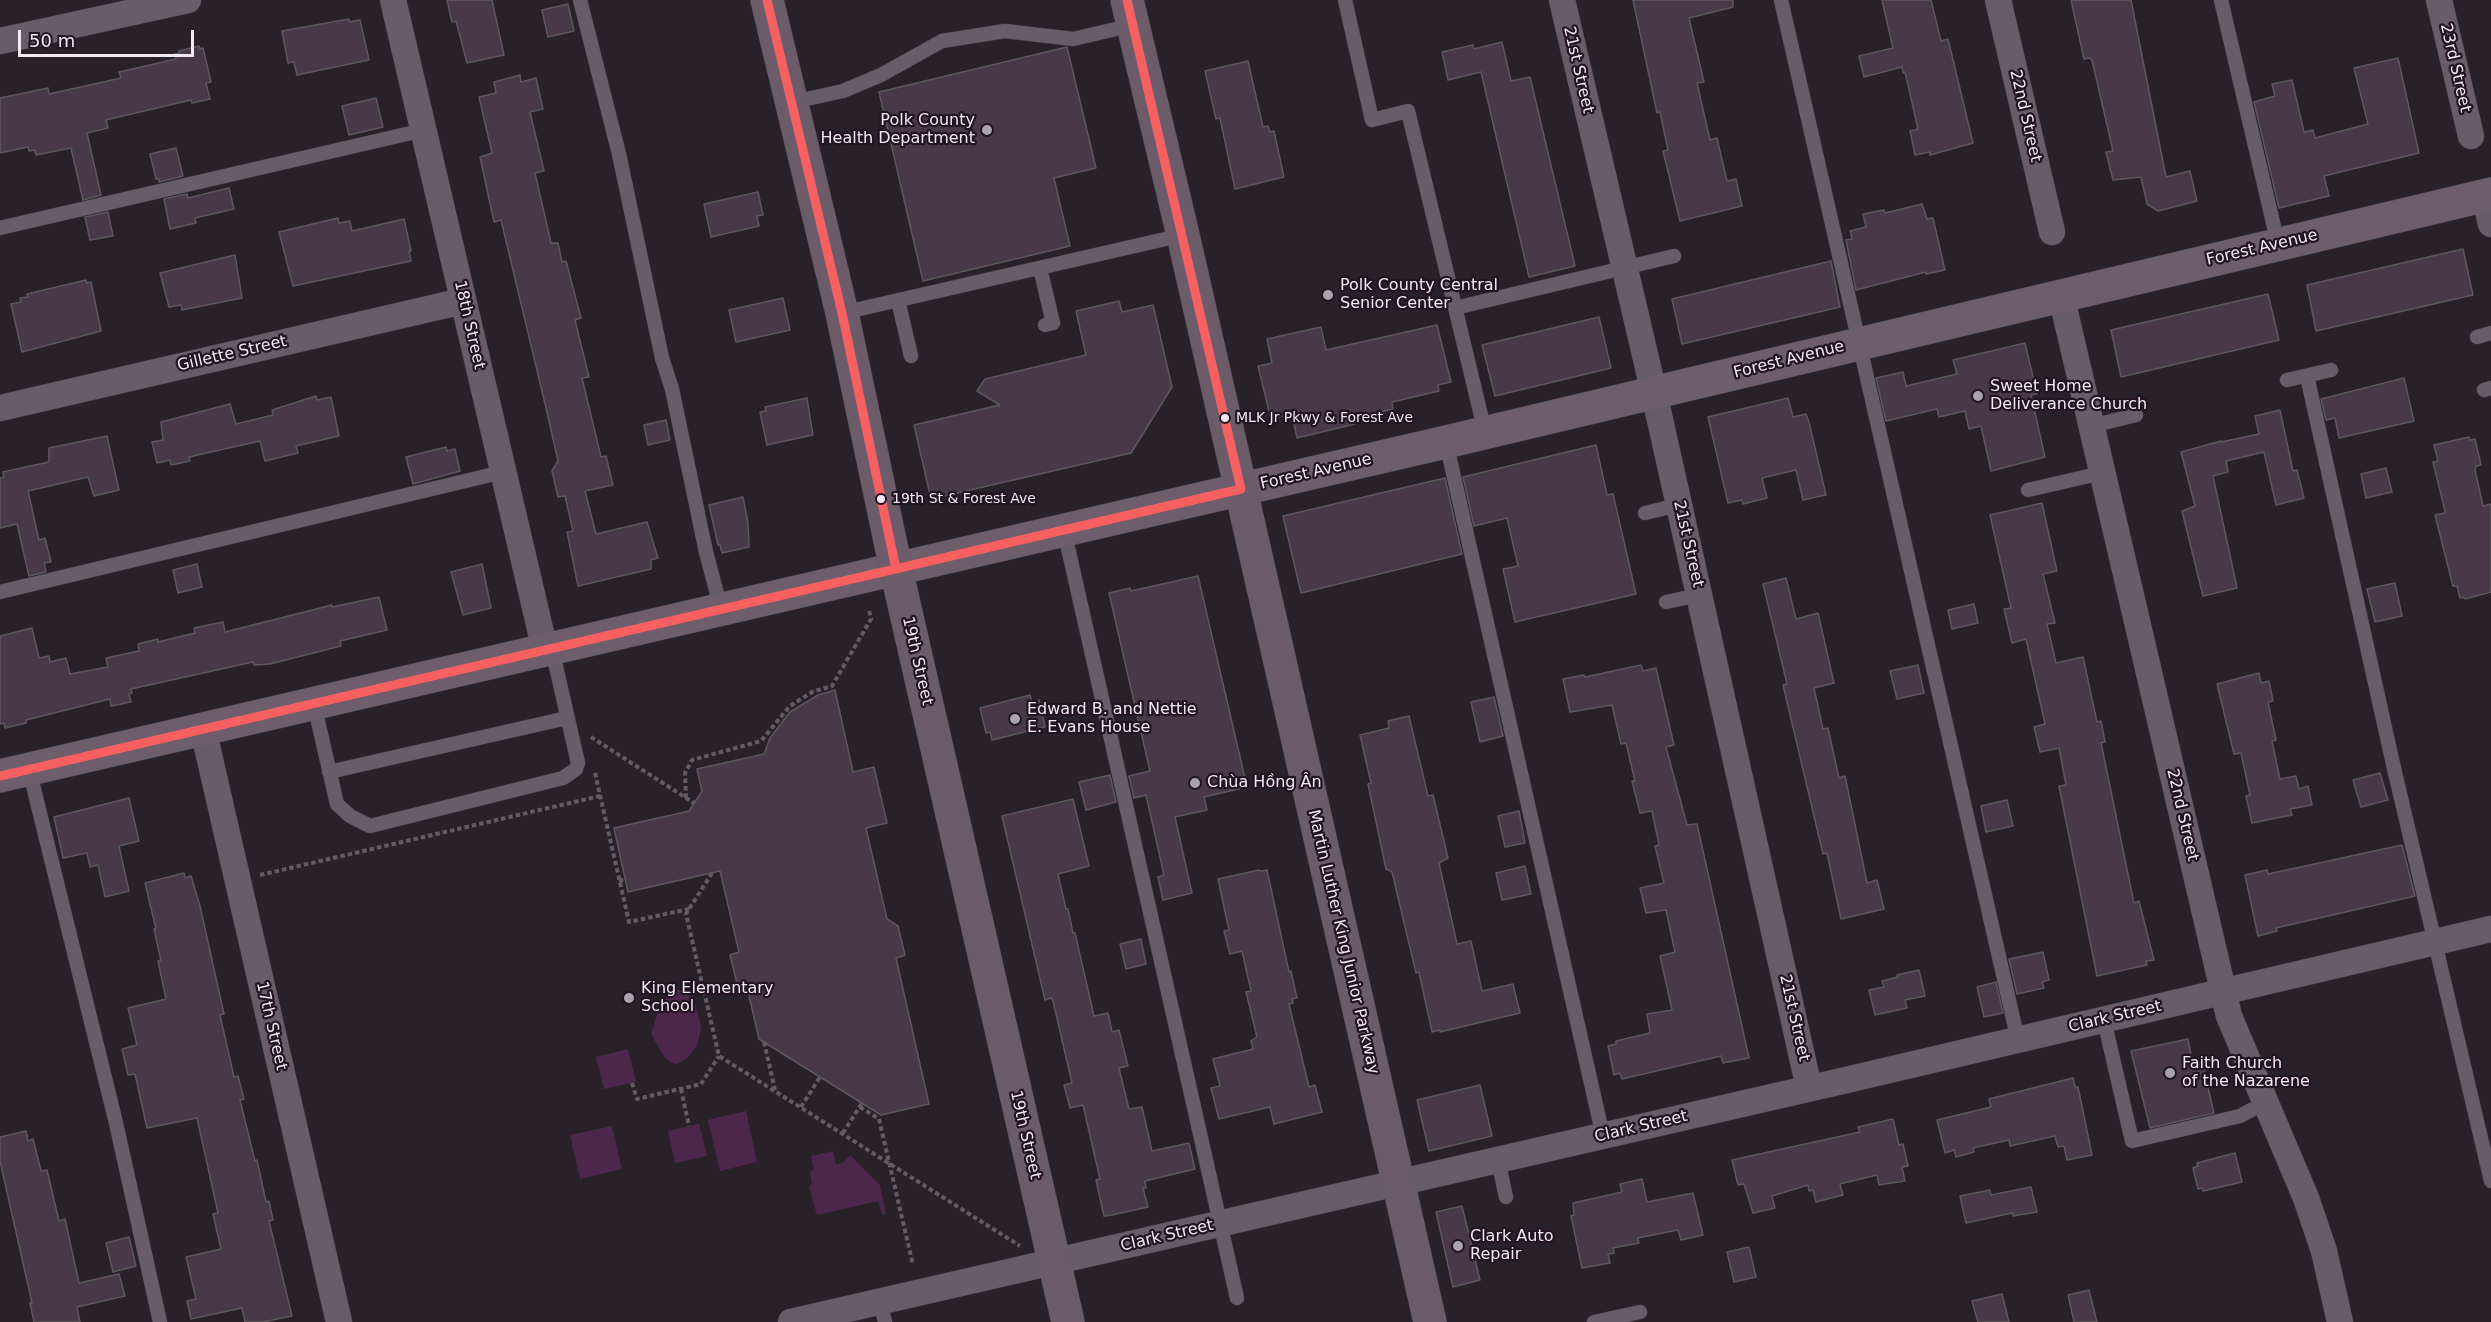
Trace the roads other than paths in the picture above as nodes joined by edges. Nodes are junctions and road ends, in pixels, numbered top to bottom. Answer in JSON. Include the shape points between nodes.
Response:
{"nodes":[{"id":1,"x":188,"y":0,"type":"edge"},
{"id":2,"x":393,"y":0,"type":"edge"},
{"id":3,"x":580,"y":0,"type":"edge"},
{"id":4,"x":767,"y":0,"type":"edge"},
{"id":5,"x":1345,"y":0,"type":"edge"},
{"id":6,"x":1562,"y":0,"type":"edge"},
{"id":7,"x":1781,"y":0,"type":"edge"},
{"id":8,"x":1998,"y":0,"type":"edge"},
{"id":9,"x":2221,"y":0,"type":"edge"},
{"id":10,"x":2439,"y":0,"type":"edge"},
{"id":11,"x":1130,"y":12,"type":"edge"},
{"id":12,"x":0,"y":41,"type":"edge"},
{"id":13,"x":793,"y":102,"type":"junction"},
{"id":14,"x":424,"y":130,"type":"junction"},
{"id":15,"x":2471,"y":136,"type":"dead end"},
{"id":16,"x":2489,"y":204,"type":"edge"},
{"id":17,"x":0,"y":228,"type":"edge"},
{"id":18,"x":2052,"y":232,"type":"dead end"},
{"id":19,"x":1183,"y":235,"type":"junction"},
{"id":20,"x":2278,"y":244,"type":"junction"},
{"id":21,"x":1674,"y":256,"type":"dead end"},
{"id":22,"x":1040,"y":268,"type":"junction"},
{"id":23,"x":1624,"y":269,"type":"junction"},
{"id":24,"x":2061,"y":296,"type":"junction"},
{"id":25,"x":898,"y":300,"type":"junction"},
{"id":26,"x":463,"y":301,"type":"junction"},
{"id":27,"x":1455,"y":308,"type":"junction"},
{"id":28,"x":842,"y":313,"type":"junction"},
{"id":29,"x":1045,"y":325,"type":"dead end"},
{"id":30,"x":2491,"y":333,"type":"edge"},
{"id":31,"x":2477,"y":337,"type":"dead end"},
{"id":32,"x":1859,"y":343,"type":"junction"},
{"id":33,"x":911,"y":356,"type":"dead end"},
{"id":34,"x":2331,"y":370,"type":"dead end"},
{"id":35,"x":2307,"y":376,"type":"junction"},
{"id":36,"x":2287,"y":381,"type":"dead end"},
{"id":37,"x":1654,"y":393,"type":"junction"},
{"id":38,"x":0,"y":408,"type":"edge"},
{"id":39,"x":2136,"y":415,"type":"dead end"},
{"id":40,"x":2091,"y":426,"type":"junction"},
{"id":41,"x":1485,"y":432,"type":"junction"},
{"id":42,"x":1446,"y":442,"type":"junction"},
{"id":43,"x":503,"y":472,"type":"junction"},
{"id":44,"x":2102,"y":473,"type":"junction"},
{"id":45,"x":1241,"y":489,"type":"junction"},
{"id":46,"x":2028,"y":490,"type":"dead end"},
{"id":47,"x":1679,"y":505,"type":"junction"},
{"id":48,"x":1645,"y":513,"type":"dead end"},
{"id":49,"x":1064,"y":530,"type":"junction"},
{"id":50,"x":896,"y":569,"type":"junction"},
{"id":51,"x":0,"y":592,"type":"edge"},
{"id":52,"x":1700,"y":595,"type":"junction"},
{"id":53,"x":1666,"y":602,"type":"dead end"},
{"id":54,"x":721,"y":609,"type":"junction"},
{"id":55,"x":1507,"y":638,"type":"dead end"},
{"id":56,"x":1492,"y":641,"type":"junction"},
{"id":57,"x":548,"y":649,"type":"junction"},
{"id":58,"x":314,"y":704,"type":"junction"},
{"id":59,"x":567,"y":718,"type":"junction"},
{"id":60,"x":203,"y":729,"type":"junction"},
{"id":61,"x":329,"y":772,"type":"junction"},
{"id":62,"x":15,"y":773,"type":"edge"},
{"id":63,"x":2491,"y":929,"type":"edge"},
{"id":64,"x":2436,"y":942,"type":"junction"},
{"id":65,"x":2223,"y":992,"type":"junction"},
{"id":66,"x":2104,"y":1020,"type":"junction"},
{"id":67,"x":2018,"y":1040,"type":"junction"},
{"id":68,"x":1809,"y":1088,"type":"junction"},
{"id":69,"x":2265,"y":1102,"type":"junction"},
{"id":70,"x":1603,"y":1136,"type":"junction"},
{"id":71,"x":1498,"y":1160,"type":"junction"},
{"id":72,"x":2491,"y":1181,"type":"edge"},
{"id":73,"x":1398,"y":1183,"type":"junction"},
{"id":74,"x":1506,"y":1197,"type":"dead end"},
{"id":75,"x":1219,"y":1224,"type":"junction"},
{"id":76,"x":1054,"y":1262,"type":"junction"},
{"id":77,"x":1237,"y":1298,"type":"dead end"},
{"id":78,"x":883,"y":1312,"type":"edge"},
{"id":79,"x":1640,"y":1312,"type":"dead end"},
{"id":80,"x":160,"y":1322,"type":"edge"},
{"id":81,"x":339,"y":1322,"type":"edge"},
{"id":82,"x":791,"y":1322,"type":"edge"},
{"id":83,"x":1068,"y":1322,"type":"edge"},
{"id":84,"x":1430,"y":1322,"type":"edge"},
{"id":85,"x":1594,"y":1322,"type":"edge"},
{"id":86,"x":2340,"y":1322,"type":"edge"}],
"edges":[{"from":1,"to":12,"type":"street"},
{"from":2,"to":14,"type":"street","name":"18th Street"},
{"from":3,"to":54,"type":"lane","via":[[619,154]]},
{"from":4,"to":13,"type":"main road","name":"19th Street"},
{"from":5,"to":27,"type":"lane","via":[[1372,120],[1408,111]]},
{"from":6,"to":23,"type":"street","name":"21st Street"},
{"from":7,"to":32,"type":"lane"},
{"from":8,"to":18,"type":"street","name":"22nd Street"},
{"from":9,"to":20,"type":"lane"},
{"from":10,"to":15,"type":"street","name":"23rd Street"},
{"from":11,"to":13,"type":"lane","via":[[1073,39],[1005,31],[942,41],[843,91]]},
{"from":11,"to":19,"type":"main road","name":"Martin Luther King Junior Parkway"},
{"from":13,"to":28,"type":"main road","name":"19th Street"},
{"from":14,"to":17,"type":"lane"},
{"from":14,"to":26,"type":"street","name":"18th Street"},
{"from":16,"to":20,"type":"main road","name":"Forest Avenue"},
{"from":19,"to":22,"type":"lane"},
{"from":19,"to":45,"type":"main road","name":"Martin Luther King Junior Parkway"},
{"from":20,"to":24,"type":"main road","name":"Forest Avenue"},
{"from":21,"to":23,"type":"lane"},
{"from":22,"to":25,"type":"lane"},
{"from":22,"to":29,"type":"lane","via":[[1053,323]]},
{"from":23,"to":27,"type":"lane"},
{"from":23,"to":37,"type":"street","name":"21st Street"},
{"from":24,"to":32,"type":"main road","name":"Forest Avenue"},
{"from":24,"to":40,"type":"street","name":"22nd Street"},
{"from":25,"to":28,"type":"lane"},
{"from":25,"to":33,"type":"lane"},
{"from":26,"to":38,"type":"street","name":"Gillette Street"},
{"from":26,"to":43,"type":"street","name":"18th Street"},
{"from":27,"to":41,"type":"lane"},
{"from":28,"to":50,"type":"main road","name":"19th Street"},
{"from":30,"to":31,"type":"lane"},
{"from":32,"to":37,"type":"main road","name":"Forest Avenue"},
{"from":32,"to":67,"type":"lane"},
{"from":34,"to":35,"type":"lane"},
{"from":35,"to":36,"type":"lane"},
{"from":35,"to":64,"type":"lane"},
{"from":37,"to":41,"type":"main road","name":"Forest Avenue"},
{"from":37,"to":47,"type":"street","name":"21st Street"},
{"from":39,"to":40,"type":"lane"},
{"from":40,"to":44,"type":"street","name":"22nd Street"},
{"from":41,"to":42,"type":"main road","name":"Forest Avenue"},
{"from":42,"to":45,"type":"main road","name":"Forest Avenue"},
{"from":42,"to":56,"type":"lane"},
{"from":43,"to":51,"type":"lane"},
{"from":43,"to":57,"type":"street","name":"18th Street"},
{"from":44,"to":46,"type":"lane"},
{"from":44,"to":65,"type":"street","name":"22nd Street"},
{"from":45,"to":49,"type":"main road","name":"Forest Avenue"},
{"from":45,"to":73,"type":"main road","name":"Martin Luther King Junior Parkway"},
{"from":47,"to":48,"type":"lane"},
{"from":47,"to":52,"type":"street","name":"21st Street"},
{"from":49,"to":50,"type":"main road","name":"Forest Avenue"},
{"from":49,"to":75,"type":"lane"},
{"from":50,"to":54,"type":"main road","name":"Forest Avenue"},
{"from":50,"to":76,"type":"main road","name":"19th Street"},
{"from":52,"to":53,"type":"lane"},
{"from":52,"to":68,"type":"street","name":"21st Street"},
{"from":54,"to":57,"type":"main road","name":"Forest Avenue"},
{"from":55,"to":56,"type":"lane"},
{"from":56,"to":70,"type":"lane"},
{"from":57,"to":58,"type":"main road","name":"Forest Avenue"},
{"from":57,"to":59,"type":"lane"},
{"from":58,"to":60,"type":"main road","name":"Forest Avenue"},
{"from":58,"to":61,"type":"lane"},
{"from":59,"to":61,"type":"lane"},
{"from":59,"to":61,"type":"lane","via":[[578,763],[563,778],[370,826],[337,804]]},
{"from":60,"to":62,"type":"main road","name":"Forest Avenue"},
{"from":60,"to":81,"type":"street","name":"17th Street"},
{"from":62,"to":80,"type":"lane","via":[[116,1123]]},
{"from":63,"to":64,"type":"street","name":"Clark Street"},
{"from":64,"to":65,"type":"street","name":"Clark Street"},
{"from":64,"to":72,"type":"lane"},
{"from":65,"to":66,"type":"street","name":"Clark Street"},
{"from":65,"to":69,"type":"street","name":"22nd Street"},
{"from":66,"to":67,"type":"street","name":"Clark Street"},
{"from":66,"to":69,"type":"lane","via":[[2132,1141],[2240,1116]]},
{"from":67,"to":68,"type":"street","name":"Clark Street"},
{"from":68,"to":70,"type":"street","name":"Clark Street"},
{"from":69,"to":86,"type":"street","name":"22nd Street","via":[[2306,1198],[2324,1251]]},
{"from":70,"to":71,"type":"street","name":"Clark Street"},
{"from":71,"to":73,"type":"street","name":"Clark Street"},
{"from":71,"to":74,"type":"lane"},
{"from":73,"to":75,"type":"street","name":"Clark Street"},
{"from":73,"to":84,"type":"main road","name":"Martin Luther King Junior Parkway"},
{"from":75,"to":76,"type":"street","name":"Clark Street"},
{"from":75,"to":77,"type":"lane"},
{"from":76,"to":78,"type":"street","name":"Clark Street"},
{"from":76,"to":83,"type":"main road","name":"19th Street"},
{"from":78,"to":82,"type":"street","name":"Clark Street"},
{"from":79,"to":85,"type":"lane"}]}
